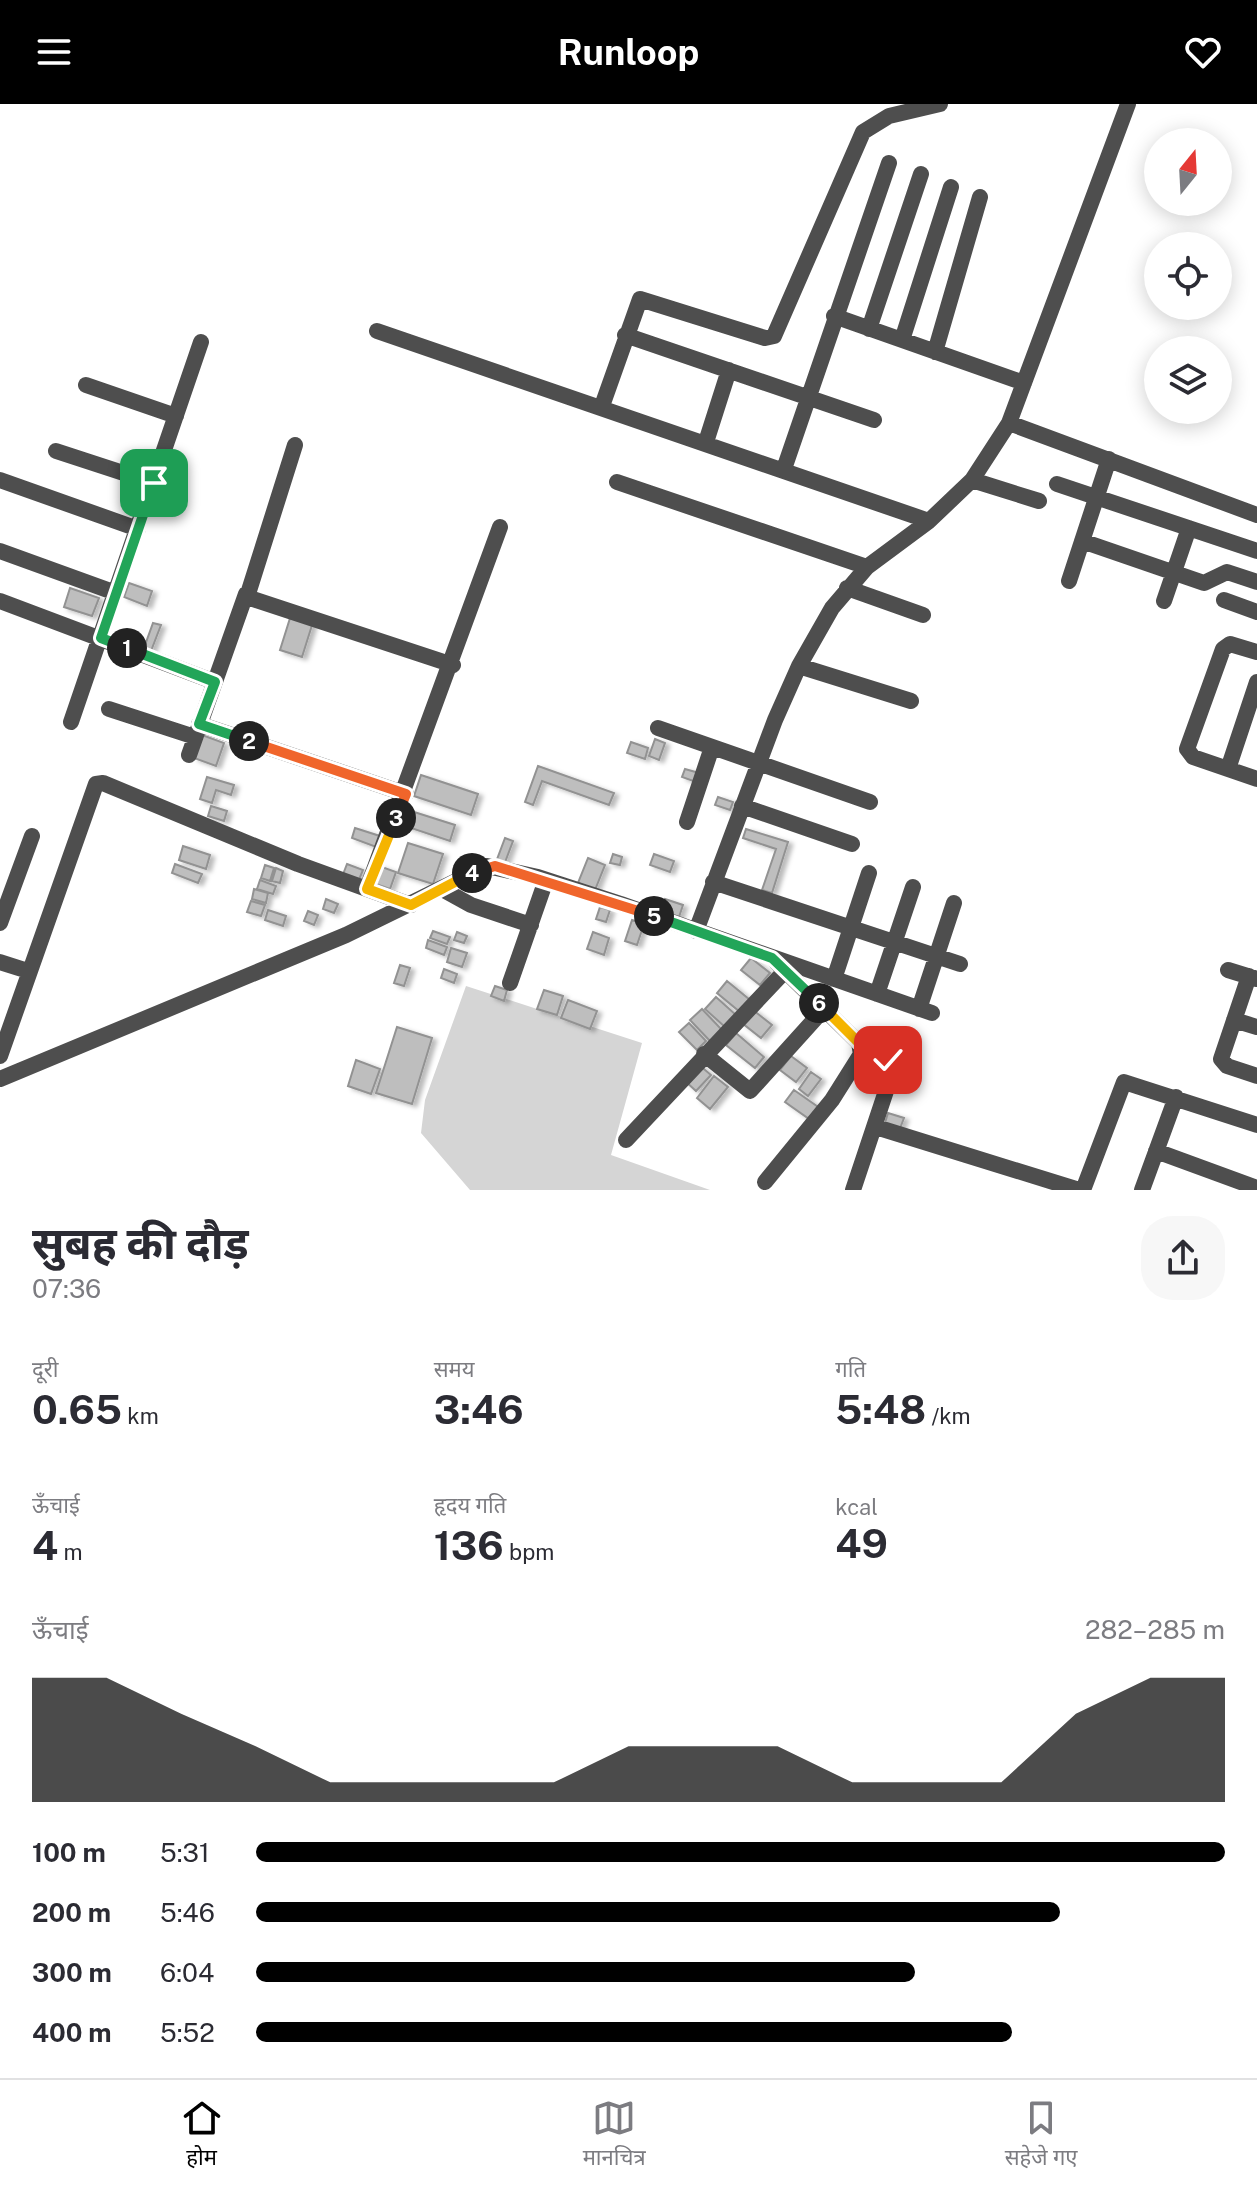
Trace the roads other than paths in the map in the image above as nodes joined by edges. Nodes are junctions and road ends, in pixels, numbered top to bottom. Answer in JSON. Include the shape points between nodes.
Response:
{"nodes":[{"id":1,"x":940,"y":104,"type":"edge"},
{"id":2,"x":1128,"y":104,"type":"edge"},
{"id":3,"x":889,"y":163,"type":"dead end"},
{"id":4,"x":921,"y":174,"type":"dead end"},
{"id":5,"x":951,"y":187,"type":"dead end"},
{"id":6,"x":980,"y":197,"type":"dead end"},
{"id":7,"x":834,"y":316,"type":"junction"},
{"id":8,"x":869,"y":329,"type":"junction"},
{"id":9,"x":377,"y":331,"type":"dead end"},
{"id":10,"x":625,"y":335,"type":"junction"},
{"id":11,"x":902,"y":340,"type":"junction"},
{"id":12,"x":201,"y":342,"type":"dead end"},
{"id":13,"x":935,"y":352,"type":"junction"},
{"id":14,"x":729,"y":370,"type":"junction"},
{"id":15,"x":1024,"y":383,"type":"junction"},
{"id":16,"x":86,"y":385,"type":"dead end"},
{"id":17,"x":808,"y":397,"type":"junction"},
{"id":18,"x":602,"y":406,"type":"junction"},
{"id":19,"x":176,"y":416,"type":"junction"},
{"id":20,"x":874,"y":420,"type":"dead end"},
{"id":21,"x":1009,"y":423,"type":"junction"},
{"id":22,"x":706,"y":442,"type":"junction"},
{"id":23,"x":295,"y":445,"type":"dead end"},
{"id":24,"x":56,"y":451,"type":"dead end"},
{"id":25,"x":1109,"y":459,"type":"junction"},
{"id":26,"x":784,"y":469,"type":"junction"},
{"id":27,"x":0,"y":480,"type":"edge"},
{"id":28,"x":972,"y":480,"type":"junction"},
{"id":29,"x":617,"y":482,"type":"dead end"},
{"id":30,"x":154,"y":483,"type":"junction"},
{"id":31,"x":1057,"y":484,"type":"dead end"},
{"id":32,"x":1096,"y":497,"type":"junction"},
{"id":33,"x":1039,"y":501,"type":"dead end"},
{"id":34,"x":1257,"y":515,"type":"edge"},
{"id":35,"x":929,"y":521,"type":"junction"},
{"id":36,"x":500,"y":527,"type":"dead end"},
{"id":37,"x":1189,"y":528,"type":"junction"},
{"id":38,"x":138,"y":529,"type":"junction"},
{"id":39,"x":1082,"y":541,"type":"junction"},
{"id":40,"x":0,"y":551,"type":"edge"},
{"id":41,"x":1257,"y":551,"type":"edge"},
{"id":42,"x":867,"y":567,"type":"junction"},
{"id":43,"x":1174,"y":573,"type":"junction"},
{"id":44,"x":1069,"y":581,"type":"dead end"},
{"id":45,"x":1257,"y":582,"type":"edge"},
{"id":46,"x":847,"y":588,"type":"junction"},
{"id":47,"x":116,"y":593,"type":"junction"},
{"id":48,"x":246,"y":594,"type":"junction"},
{"id":49,"x":1224,"y":600,"type":"dead end"},
{"id":50,"x":0,"y":601,"type":"edge"},
{"id":51,"x":1164,"y":601,"type":"dead end"},
{"id":52,"x":1257,"y":612,"type":"edge"},
{"id":53,"x":923,"y":615,"type":"dead end"},
{"id":54,"x":101,"y":638,"type":"junction"},
{"id":55,"x":1257,"y":652,"type":"edge"},
{"id":56,"x":453,"y":665,"type":"junction"},
{"id":57,"x":799,"y":666,"type":"junction"},
{"id":58,"x":215,"y":682,"type":"junction"},
{"id":59,"x":1257,"y":682,"type":"edge"},
{"id":60,"x":911,"y":701,"type":"dead end"},
{"id":61,"x":109,"y":709,"type":"dead end"},
{"id":62,"x":1251,"y":717,"type":"edge"},
{"id":63,"x":71,"y":722,"type":"dead end"},
{"id":64,"x":658,"y":728,"type":"dead end"},
{"id":65,"x":197,"y":731,"type":"junction"},
{"id":66,"x":712,"y":747,"type":"junction"},
{"id":67,"x":189,"y":755,"type":"dead end"},
{"id":68,"x":759,"y":763,"type":"junction"},
{"id":69,"x":1228,"y":769,"type":"junction"},
{"id":70,"x":1257,"y":779,"type":"edge"},
{"id":71,"x":406,"y":794,"type":"junction"},
{"id":72,"x":870,"y":802,"type":"dead end"},
{"id":73,"x":742,"y":806,"type":"junction"},
{"id":74,"x":687,"y":822,"type":"dead end"},
{"id":75,"x":32,"y":836,"type":"dead end"},
{"id":76,"x":852,"y":844,"type":"dead end"},
{"id":77,"x":869,"y":873,"type":"dead end"},
{"id":78,"x":546,"y":880,"type":"junction"},
{"id":79,"x":713,"y":882,"type":"junction"},
{"id":80,"x":913,"y":887,"type":"dead end"},
{"id":81,"x":367,"y":889,"type":"junction"},
{"id":82,"x":442,"y":889,"type":"junction"},
{"id":83,"x":954,"y":903,"type":"dead end"},
{"id":84,"x":411,"y":905,"type":"junction"},
{"id":85,"x":0,"y":923,"type":"edge"},
{"id":86,"x":531,"y":925,"type":"junction"},
{"id":87,"x":851,"y":928,"type":"junction"},
{"id":88,"x":696,"y":931,"type":"junction"},
{"id":89,"x":894,"y":942,"type":"junction"},
{"id":90,"x":936,"y":956,"type":"junction"},
{"id":91,"x":772,"y":958,"type":"junction"},
{"id":92,"x":0,"y":962,"type":"edge"},
{"id":93,"x":960,"y":964,"type":"dead end"},
{"id":94,"x":1228,"y":970,"type":"dead end"},
{"id":95,"x":28,"y":971,"type":"junction"},
{"id":96,"x":785,"y":971,"type":"junction"},
{"id":97,"x":1253,"y":978,"type":"edge"},
{"id":98,"x":834,"y":979,"type":"junction"},
{"id":99,"x":510,"y":983,"type":"dead end"},
{"id":100,"x":877,"y":994,"type":"junction"},
{"id":101,"x":824,"y":1009,"type":"junction"},
{"id":102,"x":1234,"y":1020,"type":"junction"},
{"id":103,"x":1257,"y":1027,"type":"edge"},
{"id":104,"x":859,"y":1043,"type":"junction"},
{"id":105,"x":704,"y":1054,"type":"junction"},
{"id":106,"x":0,"y":1056,"type":"edge"},
{"id":107,"x":1257,"y":1076,"type":"edge"},
{"id":108,"x":0,"y":1079,"type":"edge"},
{"id":109,"x":1176,"y":1097,"type":"junction"},
{"id":110,"x":1257,"y":1125,"type":"edge"},
{"id":111,"x":876,"y":1127,"type":"junction"},
{"id":112,"x":626,"y":1140,"type":"dead end"},
{"id":113,"x":1156,"y":1151,"type":"junction"},
{"id":114,"x":765,"y":1182,"type":"dead end"},
{"id":115,"x":1257,"y":1188,"type":"edge"},
{"id":116,"x":853,"y":1190,"type":"edge"},
{"id":117,"x":1081,"y":1190,"type":"edge"},
{"id":118,"x":1142,"y":1190,"type":"edge"}],
"edges":[{"from":1,"to":10,"type":"street","via":[[889,116],[863,132],[774,336],[765,338],[640,299]]},
{"from":2,"to":15,"type":"street"},
{"from":3,"to":7,"type":"street"},
{"from":4,"to":8,"type":"street"},
{"from":5,"to":11,"type":"street"},
{"from":6,"to":13,"type":"street"},
{"from":7,"to":8,"type":"street"},
{"from":7,"to":17,"type":"street"},
{"from":8,"to":11,"type":"street"},
{"from":9,"to":18,"type":"street"},
{"from":10,"to":14,"type":"street"},
{"from":10,"to":18,"type":"street"},
{"from":11,"to":13,"type":"street"},
{"from":12,"to":19,"type":"street"},
{"from":13,"to":15,"type":"street"},
{"from":14,"to":17,"type":"street"},
{"from":14,"to":22,"type":"street"},
{"from":15,"to":21,"type":"street"},
{"from":16,"to":19,"type":"street"},
{"from":17,"to":20,"type":"street"},
{"from":17,"to":26,"type":"street"},
{"from":18,"to":22,"type":"street"},
{"from":19,"to":30,"type":"street"},
{"from":21,"to":25,"type":"street"},
{"from":21,"to":28,"type":"street"},
{"from":22,"to":26,"type":"street"},
{"from":23,"to":48,"type":"street"},
{"from":24,"to":30,"type":"street"},
{"from":25,"to":32,"type":"street"},
{"from":25,"to":34,"type":"street"},
{"from":26,"to":35,"type":"street"},
{"from":27,"to":38,"type":"street"},
{"from":28,"to":33,"type":"street"},
{"from":28,"to":35,"type":"street"},
{"from":29,"to":42,"type":"street"},
{"from":30,"to":38,"type":"street"},
{"from":31,"to":32,"type":"street"},
{"from":32,"to":37,"type":"street"},
{"from":32,"to":39,"type":"street"},
{"from":35,"to":42,"type":"street"},
{"from":36,"to":56,"type":"street"},
{"from":37,"to":41,"type":"street"},
{"from":37,"to":43,"type":"street"},
{"from":38,"to":47,"type":"street"},
{"from":39,"to":43,"type":"street"},
{"from":39,"to":44,"type":"street"},
{"from":40,"to":47,"type":"street"},
{"from":42,"to":46,"type":"street"},
{"from":43,"to":45,"type":"street","via":[[1204,583],[1227,572]]},
{"from":43,"to":51,"type":"street"},
{"from":46,"to":53,"type":"street"},
{"from":46,"to":57,"type":"street"},
{"from":47,"to":54,"type":"street"},
{"from":48,"to":56,"type":"street"},
{"from":48,"to":58,"type":"street"},
{"from":49,"to":52,"type":"street"},
{"from":50,"to":54,"type":"street"},
{"from":54,"to":58,"type":"street"},
{"from":54,"to":63,"type":"street"},
{"from":55,"to":69,"type":"street","via":[[1230,644],[1223,649],[1188,741],[1188,754]]},
{"from":56,"to":71,"type":"street"},
{"from":57,"to":60,"type":"street"},
{"from":57,"to":68,"type":"street"},
{"from":58,"to":65,"type":"street"},
{"from":59,"to":62,"type":"street"},
{"from":61,"to":65,"type":"street"},
{"from":62,"to":69,"type":"street"},
{"from":64,"to":66,"type":"street"},
{"from":65,"to":67,"type":"street"},
{"from":65,"to":71,"type":"street"},
{"from":66,"to":68,"type":"street"},
{"from":66,"to":74,"type":"street"},
{"from":68,"to":72,"type":"street"},
{"from":68,"to":73,"type":"street"},
{"from":69,"to":70,"type":"street"},
{"from":71,"to":81,"type":"street"},
{"from":73,"to":76,"type":"street"},
{"from":73,"to":79,"type":"street"},
{"from":75,"to":85,"type":"street"},
{"from":77,"to":87,"type":"street"},
{"from":78,"to":82,"type":"street","via":[[487,866]]},
{"from":78,"to":86,"type":"street"},
{"from":78,"to":88,"type":"street"},
{"from":79,"to":87,"type":"street"},
{"from":79,"to":88,"type":"street"},
{"from":80,"to":89,"type":"street"},
{"from":81,"to":84,"type":"street"},
{"from":81,"to":95,"type":"street","via":[[100,783],[94,787]]},
{"from":82,"to":84,"type":"street"},
{"from":82,"to":86,"type":"street"},
{"from":83,"to":90,"type":"street"},
{"from":84,"to":108,"type":"street"},
{"from":86,"to":99,"type":"street"},
{"from":87,"to":89,"type":"street"},
{"from":87,"to":98,"type":"street"},
{"from":88,"to":91,"type":"street"},
{"from":89,"to":90,"type":"street"},
{"from":89,"to":100,"type":"street"},
{"from":90,"to":93,"type":"street"},
{"from":90,"to":100,"type":"street","via":[[925,1011]]},
{"from":91,"to":96,"type":"street"},
{"from":91,"to":98,"type":"street"},
{"from":92,"to":95,"type":"street"},
{"from":94,"to":97,"type":"street"},
{"from":95,"to":106,"type":"street"},
{"from":96,"to":101,"type":"street"},
{"from":96,"to":105,"type":"street"},
{"from":97,"to":102,"type":"street"},
{"from":98,"to":100,"type":"street"},
{"from":101,"to":104,"type":"street"},
{"from":101,"to":105,"type":"street","via":[[750,1091]]},
{"from":102,"to":103,"type":"street"},
{"from":102,"to":107,"type":"street","via":[[1222,1063]]},
{"from":104,"to":111,"type":"street","via":[[894,1067]]},
{"from":104,"to":114,"type":"street","via":[[859,1060],[832,1100]]},
{"from":105,"to":112,"type":"street"},
{"from":109,"to":110,"type":"street"},
{"from":109,"to":113,"type":"street"},
{"from":109,"to":117,"type":"street","via":[[1132,1082],[1121,1085]]},
{"from":111,"to":116,"type":"street"},
{"from":111,"to":117,"type":"street"},
{"from":113,"to":115,"type":"street"},
{"from":113,"to":118,"type":"street"}]}
